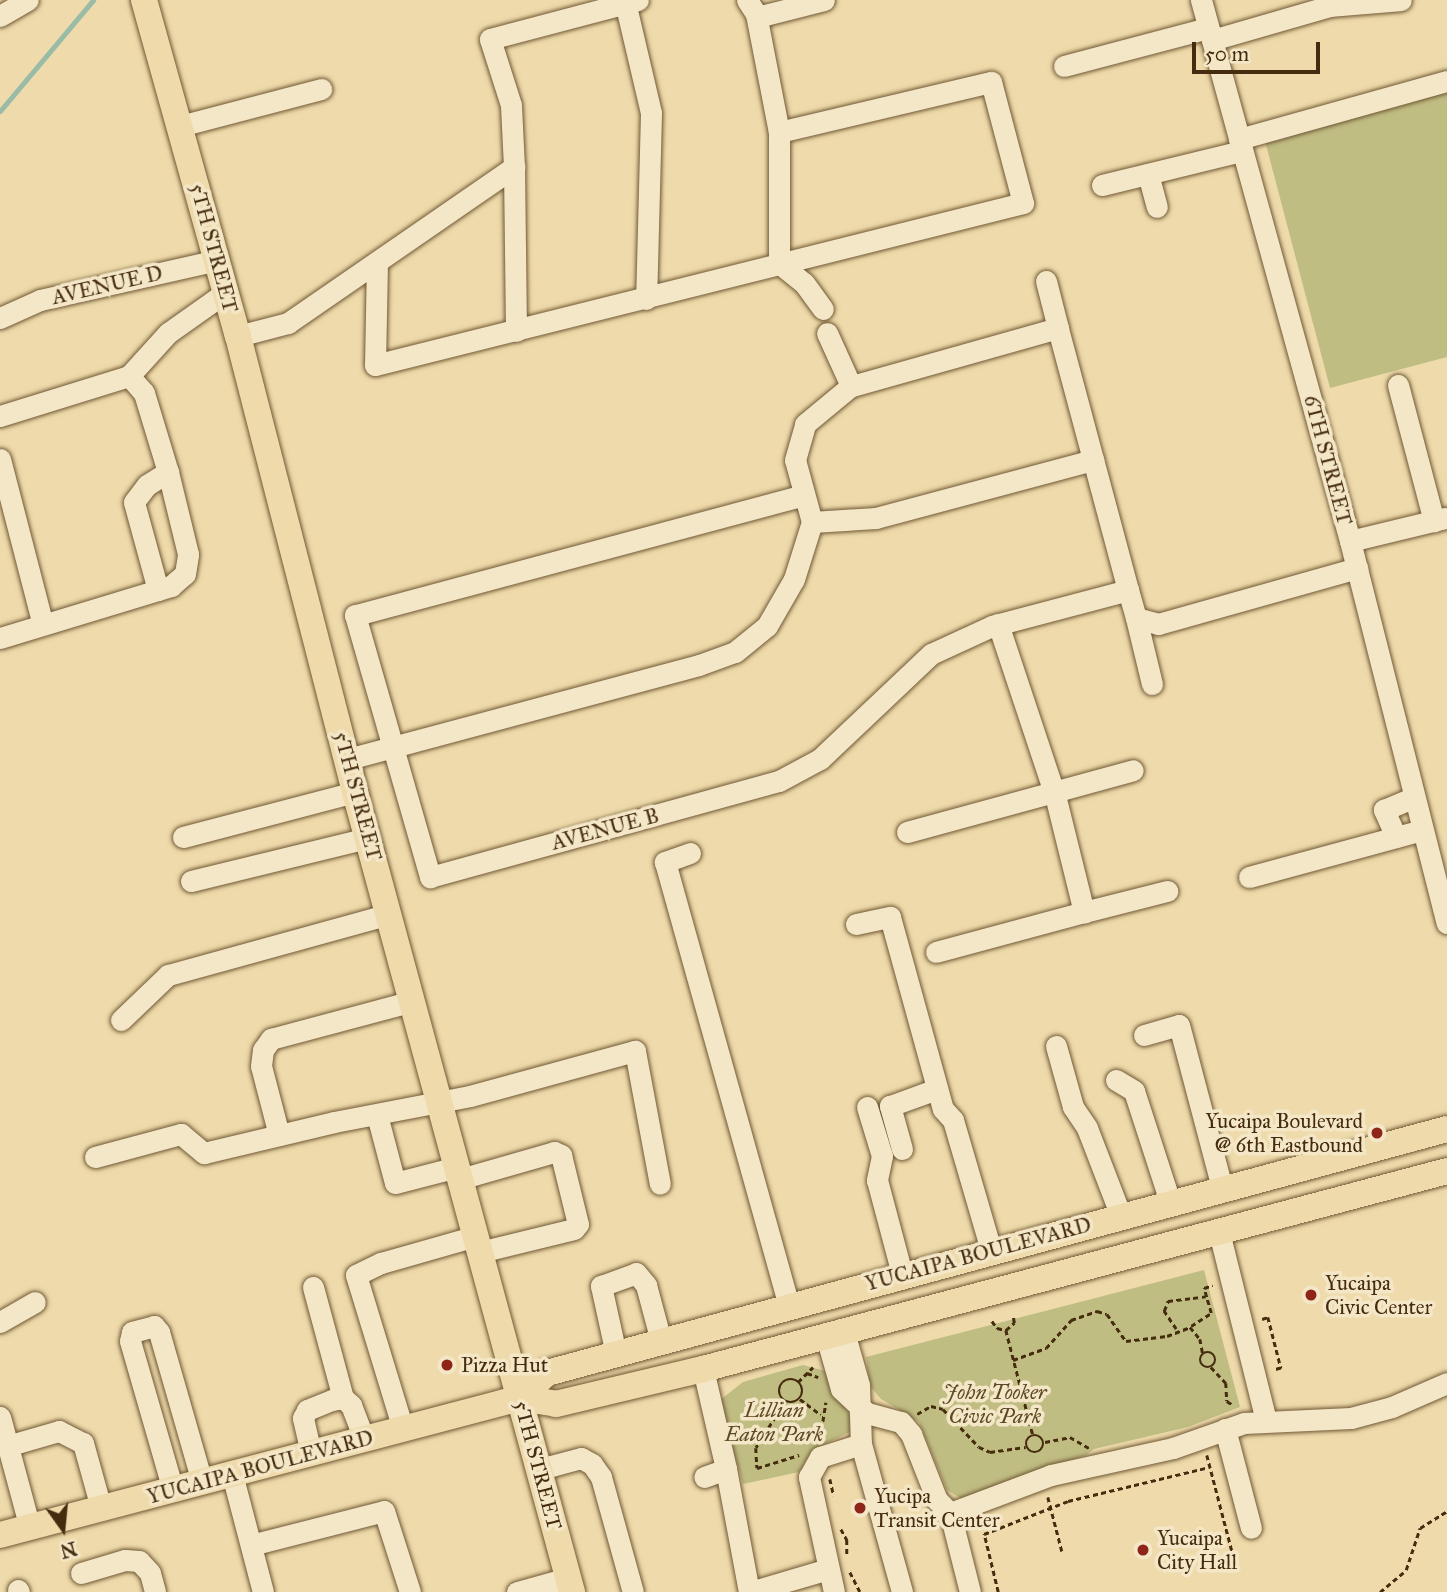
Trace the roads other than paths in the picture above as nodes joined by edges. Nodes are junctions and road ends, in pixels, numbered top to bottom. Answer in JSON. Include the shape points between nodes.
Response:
{"nodes":[{"id":1,"x":28,"y":0,"type":"edge"},
{"id":2,"x":144,"y":0,"type":"edge"},
{"id":3,"x":824,"y":0,"type":"edge"},
{"id":4,"x":1201,"y":0,"type":"edge"},
{"id":5,"x":1401,"y":0,"type":"edge"},
{"id":6,"x":632,"y":1,"type":"edge"},
{"id":7,"x":752,"y":8,"type":"edge"},
{"id":8,"x":0,"y":16,"type":"edge"},
{"id":9,"x":1210,"y":34,"type":"junction"},
{"id":10,"x":1064,"y":66,"type":"dead end"},
{"id":11,"x":1447,"y":81,"type":"edge"},
{"id":12,"x":321,"y":89,"type":"dead end"},
{"id":13,"x":180,"y":126,"type":"junction"},
{"id":14,"x":779,"y":132,"type":"junction"},
{"id":15,"x":1241,"y":145,"type":"junction"},
{"id":16,"x":514,"y":167,"type":"junction"},
{"id":17,"x":1148,"y":174,"type":"junction"},
{"id":18,"x":1102,"y":186,"type":"dead end"},
{"id":19,"x":1157,"y":207,"type":"dead end"},
{"id":20,"x":218,"y":260,"type":"junction"},
{"id":21,"x":377,"y":262,"type":"junction"},
{"id":22,"x":782,"y":266,"type":"junction"},
{"id":23,"x":1046,"y":281,"type":"dead end"},
{"id":24,"x":226,"y":292,"type":"junction"},
{"id":25,"x":646,"y":299,"type":"junction"},
{"id":26,"x":823,"y":309,"type":"dead end"},
{"id":27,"x":0,"y":318,"type":"edge"},
{"id":28,"x":1058,"y":328,"type":"junction"},
{"id":29,"x":516,"y":331,"type":"junction"},
{"id":30,"x":827,"y":333,"type":"dead end"},
{"id":31,"x":238,"y":336,"type":"junction"},
{"id":32,"x":129,"y":376,"type":"junction"},
{"id":33,"x":1398,"y":384,"type":"dead end"},
{"id":34,"x":850,"y":386,"type":"junction"},
{"id":35,"x":0,"y":416,"type":"edge"},
{"id":36,"x":0,"y":459,"type":"edge"},
{"id":37,"x":1093,"y":460,"type":"junction"},
{"id":38,"x":168,"y":472,"type":"junction"},
{"id":39,"x":804,"y":495,"type":"junction"},
{"id":40,"x":1441,"y":519,"type":"edge"},
{"id":41,"x":811,"y":522,"type":"junction"},
{"id":42,"x":1350,"y":541,"type":"junction"},
{"id":43,"x":1357,"y":568,"type":"junction"},
{"id":44,"x":158,"y":590,"type":"junction"},
{"id":45,"x":1128,"y":590,"type":"junction"},
{"id":46,"x":1136,"y":618,"type":"junction"},
{"id":47,"x":998,"y":624,"type":"junction"},
{"id":48,"x":43,"y":625,"type":"junction"},
{"id":49,"x":0,"y":638,"type":"edge"},
{"id":50,"x":1152,"y":684,"type":"dead end"},
{"id":51,"x":391,"y":749,"type":"junction"},
{"id":52,"x":348,"y":759,"type":"junction"},
{"id":53,"x":1133,"y":770,"type":"dead end"},
{"id":54,"x":1054,"y":790,"type":"junction"},
{"id":55,"x":355,"y":792,"type":"junction"},
{"id":56,"x":1414,"y":797,"type":"junction"},
{"id":57,"x":1422,"y":830,"type":"junction"},
{"id":58,"x":907,"y":832,"type":"dead end"},
{"id":59,"x":183,"y":837,"type":"dead end"},
{"id":60,"x":1396,"y":837,"type":"junction"},
{"id":61,"x":368,"y":838,"type":"junction"},
{"id":62,"x":690,"y":853,"type":"dead end"},
{"id":63,"x":1249,"y":877,"type":"dead end"},
{"id":64,"x":191,"y":881,"type":"dead end"},
{"id":65,"x":1167,"y":891,"type":"dead end"},
{"id":66,"x":1084,"y":912,"type":"junction"},
{"id":67,"x":390,"y":914,"type":"junction"},
{"id":68,"x":1447,"y":923,"type":"edge"},
{"id":69,"x":856,"y":924,"type":"dead end"},
{"id":70,"x":936,"y":952,"type":"dead end"},
{"id":71,"x":413,"y":1000,"type":"junction"},
{"id":72,"x":121,"y":1020,"type":"dead end"},
{"id":73,"x":1144,"y":1035,"type":"dead end"},
{"id":74,"x":1056,"y":1046,"type":"dead end"},
{"id":75,"x":1116,"y":1080,"type":"dead end"},
{"id":76,"x":937,"y":1089,"type":"junction"},
{"id":77,"x":440,"y":1102,"type":"junction"},
{"id":78,"x":867,"y":1107,"type":"dead end"},
{"id":79,"x":377,"y":1115,"type":"junction"},
{"id":80,"x":1447,"y":1129,"type":"edge"},
{"id":81,"x":279,"y":1135,"type":"junction"},
{"id":82,"x":902,"y":1149,"type":"dead end"},
{"id":83,"x":95,"y":1157,"type":"dead end"},
{"id":84,"x":1447,"y":1171,"type":"edge"},
{"id":85,"x":459,"y":1173,"type":"junction"},
{"id":86,"x":660,"y":1184,"type":"dead end"},
{"id":87,"x":1222,"y":1188,"type":"junction"},
{"id":88,"x":1170,"y":1202,"type":"junction"},
{"id":89,"x":1121,"y":1216,"type":"junction"},
{"id":90,"x":1219,"y":1232,"type":"junction"},
{"id":91,"x":478,"y":1244,"type":"junction"},
{"id":92,"x":991,"y":1250,"type":"junction"},
{"id":93,"x":902,"y":1274,"type":"junction"},
{"id":94,"x":313,"y":1287,"type":"dead end"},
{"id":95,"x":35,"y":1302,"type":"dead end"},
{"id":96,"x":789,"y":1305,"type":"junction"},
{"id":97,"x":0,"y":1322,"type":"edge"},
{"id":98,"x":835,"y":1334,"type":"junction"},
{"id":99,"x":662,"y":1341,"type":"junction"},
{"id":100,"x":616,"y":1354,"type":"junction"},
{"id":101,"x":703,"y":1369,"type":"junction"},
{"id":102,"x":1447,"y":1382,"type":"edge"},
{"id":103,"x":343,"y":1398,"type":"junction"},
{"id":104,"x":520,"y":1398,"type":"junction"},
{"id":105,"x":858,"y":1407,"type":"junction"},
{"id":106,"x":0,"y":1417,"type":"edge"},
{"id":107,"x":1266,"y":1421,"type":"junction"},
{"id":108,"x":402,"y":1429,"type":"junction"},
{"id":109,"x":1225,"y":1429,"type":"junction"},
{"id":110,"x":365,"y":1439,"type":"junction"},
{"id":111,"x":861,"y":1444,"type":"junction"},
{"id":112,"x":7,"y":1446,"type":"junction"},
{"id":113,"x":311,"y":1453,"type":"junction"},
{"id":114,"x":540,"y":1469,"type":"junction"},
{"id":115,"x":726,"y":1469,"type":"junction"},
{"id":116,"x":232,"y":1474,"type":"junction"},
{"id":117,"x":704,"y":1477,"type":"dead end"},
{"id":118,"x":202,"y":1482,"type":"junction"},
{"id":119,"x":173,"y":1490,"type":"junction"},
{"id":120,"x":101,"y":1508,"type":"junction"},
{"id":121,"x":950,"y":1513,"type":"junction"},
{"id":122,"x":30,"y":1528,"type":"junction"},
{"id":123,"x":1251,"y":1528,"type":"dead end"},
{"id":124,"x":1,"y":1532,"type":"edge"},
{"id":125,"x":251,"y":1545,"type":"junction"},
{"id":126,"x":828,"y":1569,"type":"junction"},
{"id":127,"x":81,"y":1573,"type":"dead end"},
{"id":128,"x":570,"y":1585,"type":"edge"},
{"id":129,"x":796,"y":1586,"type":"edge"},
{"id":130,"x":155,"y":1592,"type":"edge"},
{"id":131,"x":263,"y":1592,"type":"edge"},
{"id":132,"x":410,"y":1592,"type":"edge"},
{"id":133,"x":517,"y":1592,"type":"edge"},
{"id":134,"x":633,"y":1592,"type":"edge"},
{"id":135,"x":749,"y":1592,"type":"edge"},
{"id":136,"x":834,"y":1592,"type":"edge"},
{"id":137,"x":902,"y":1592,"type":"edge"},
{"id":138,"x":970,"y":1592,"type":"edge"}],
"edges":[{"from":1,"to":8,"type":"street"},
{"from":2,"to":13,"type":"main road","name":"5TH STREET"},
{"from":3,"to":7,"type":"street"},
{"from":4,"to":9,"type":"street","name":"6TH STREET"},
{"from":5,"to":9,"type":"street","via":[[1330,6]]},
{"from":6,"to":16,"type":"street","via":[[491,39],[511,105]]},
{"from":6,"to":25,"type":"street","via":[[651,113]]},
{"from":7,"to":14,"type":"street"},
{"from":9,"to":10,"type":"street"},
{"from":9,"to":15,"type":"street","name":"6TH STREET"},
{"from":11,"to":15,"type":"street"},
{"from":12,"to":13,"type":"street"},
{"from":13,"to":20,"type":"main road","name":"5TH STREET"},
{"from":14,"to":22,"type":"street"},
{"from":14,"to":22,"type":"street","via":[[991,82],[1023,204]]},
{"from":15,"to":17,"type":"street"},
{"from":15,"to":42,"type":"street","name":"6TH STREET"},
{"from":16,"to":21,"type":"street"},
{"from":16,"to":29,"type":"street"},
{"from":17,"to":18,"type":"street"},
{"from":17,"to":19,"type":"street"},
{"from":20,"to":24,"type":"main road","name":"5TH STREET"},
{"from":20,"to":27,"type":"street","name":"AVENUE D","via":[[40,300]]},
{"from":21,"to":29,"type":"street","via":[[375,365]]},
{"from":21,"to":31,"type":"street","via":[[288,323]]},
{"from":22,"to":25,"type":"street"},
{"from":22,"to":26,"type":"street","via":[[804,283]]},
{"from":23,"to":28,"type":"street"},
{"from":24,"to":31,"type":"main road","name":"5TH STREET"},
{"from":24,"to":32,"type":"street","via":[[168,333]]},
{"from":25,"to":29,"type":"street"},
{"from":28,"to":34,"type":"street"},
{"from":28,"to":37,"type":"street"},
{"from":30,"to":34,"type":"street"},
{"from":31,"to":52,"type":"main road","name":"5TH STREET"},
{"from":32,"to":35,"type":"street"},
{"from":32,"to":38,"type":"street","via":[[144,393]]},
{"from":33,"to":40,"type":"street"},
{"from":34,"to":39,"type":"street","via":[[805,424],[795,460]]},
{"from":36,"to":48,"type":"street"},
{"from":37,"to":41,"type":"street","via":[[876,518]]},
{"from":37,"to":45,"type":"street"},
{"from":38,"to":44,"type":"street","via":[[188,554],[185,574]]},
{"from":38,"to":44,"type":"street","via":[[147,485],[134,502]]},
{"from":39,"to":41,"type":"street"},
{"from":39,"to":51,"type":"street","via":[[355,615]]},
{"from":40,"to":42,"type":"street"},
{"from":41,"to":51,"type":"street","via":[[794,579],[781,603],[767,626],[734,652]]},
{"from":42,"to":43,"type":"street","name":"6TH STREET"},
{"from":43,"to":46,"type":"street","via":[[1158,624]]},
{"from":43,"to":56,"type":"street","name":"6TH STREET"},
{"from":44,"to":48,"type":"street"},
{"from":45,"to":46,"type":"street"},
{"from":45,"to":47,"type":"street","name":"AVENUE B"},
{"from":46,"to":50,"type":"street"},
{"from":47,"to":51,"type":"street","name":"AVENUE B","via":[[931,654],[820,759],[779,781],[430,877]]},
{"from":47,"to":54,"type":"street"},
{"from":48,"to":49,"type":"street"},
{"from":51,"to":52,"type":"street"},
{"from":52,"to":55,"type":"main road","name":"5TH STREET"},
{"from":53,"to":54,"type":"street"},
{"from":54,"to":58,"type":"street"},
{"from":54,"to":66,"type":"street"},
{"from":55,"to":59,"type":"street"},
{"from":55,"to":61,"type":"main road","name":"5TH STREET"},
{"from":56,"to":57,"type":"street","name":"6TH STREET"},
{"from":56,"to":60,"type":"street","via":[[1384,810]]},
{"from":57,"to":60,"type":"street"},
{"from":57,"to":68,"type":"street","name":"6TH STREET"},
{"from":60,"to":63,"type":"street"},
{"from":61,"to":64,"type":"street"},
{"from":61,"to":67,"type":"main road","name":"5TH STREET"},
{"from":62,"to":96,"type":"street","via":[[665,862]]},
{"from":65,"to":66,"type":"street"},
{"from":66,"to":70,"type":"street"},
{"from":67,"to":71,"type":"main road","name":"5TH STREET"},
{"from":67,"to":72,"type":"street","via":[[168,975]]},
{"from":69,"to":76,"type":"street","via":[[890,917]]},
{"from":71,"to":77,"type":"main road","name":"5TH STREET"},
{"from":71,"to":81,"type":"street","via":[[271,1039],[261,1066]]},
{"from":73,"to":87,"type":"street","via":[[1179,1025]]},
{"from":74,"to":89,"type":"street","via":[[1073,1107],[1087,1128]]},
{"from":75,"to":88,"type":"street","via":[[1133,1091]]},
{"from":76,"to":82,"type":"street","via":[[890,1106]]},
{"from":76,"to":92,"type":"street","via":[[943,1110],[953,1120]]},
{"from":77,"to":79,"type":"street"},
{"from":77,"to":85,"type":"main road","name":"5TH STREET"},
{"from":77,"to":86,"type":"street","via":[[635,1051]]},
{"from":78,"to":93,"type":"street","via":[[882,1156],[877,1180]]},
{"from":79,"to":81,"type":"street"},
{"from":79,"to":85,"type":"street","via":[[395,1183]]},
{"from":80,"to":87,"type":"main road","name":"YUCAIPA BOULEVARD"},
{"from":81,"to":83,"type":"street","via":[[205,1153],[181,1134]]},
{"from":84,"to":90,"type":"main road","name":"YUCAIPA BOULEVARD"},
{"from":85,"to":91,"type":"main road","name":"5TH STREET"},
{"from":85,"to":91,"type":"street","via":[[554,1152],[561,1155],[578,1224],[574,1229]]},
{"from":87,"to":88,"type":"main road","name":"YUCAIPA BOULEVARD"},
{"from":88,"to":89,"type":"main road","name":"YUCAIPA BOULEVARD"},
{"from":89,"to":92,"type":"main road","name":"YUCAIPA BOULEVARD"},
{"from":90,"to":98,"type":"main road","name":"YUCAIPA BOULEVARD"},
{"from":90,"to":107,"type":"street"},
{"from":91,"to":104,"type":"main road","name":"5TH STREET"},
{"from":91,"to":108,"type":"street","via":[[380,1263],[356,1275]]},
{"from":92,"to":93,"type":"main road","name":"YUCAIPA BOULEVARD"},
{"from":93,"to":96,"type":"main road","name":"YUCAIPA BOULEVARD"},
{"from":94,"to":103,"type":"street"},
{"from":95,"to":97,"type":"street"},
{"from":96,"to":99,"type":"main road","name":"YUCAIPA BOULEVARD"},
{"from":98,"to":101,"type":"main road","name":"YUCAIPA BOULEVARD"},
{"from":98,"to":105,"type":"street","via":[[859,1385]]},
{"from":99,"to":100,"type":"main road","name":"YUCAIPA BOULEVARD"},
{"from":99,"to":100,"type":"street","via":[[646,1285],[636,1273],[601,1286]]},
{"from":100,"to":104,"type":"main road","name":"YUCAIPA BOULEVARD","via":[[547,1373]]},
{"from":101,"to":104,"type":"main road","name":"YUCAIPA BOULEVARD","via":[[556,1404]]},
{"from":101,"to":115,"type":"street"},
{"from":102,"to":107,"type":"street","via":[[1361,1416]]},
{"from":103,"to":110,"type":"street","via":[[351,1405]]},
{"from":103,"to":113,"type":"street","via":[[307,1410],[303,1418]]},
{"from":104,"to":108,"type":"main road","name":"YUCAIPA BOULEVARD"},
{"from":104,"to":114,"type":"main road","name":"5TH STREET"},
{"from":105,"to":111,"type":"street"},
{"from":105,"to":121,"type":"street","via":[[907,1426],[937,1500]]},
{"from":106,"to":112,"type":"street"},
{"from":107,"to":109,"type":"street"},
{"from":108,"to":110,"type":"main road","name":"YUCAIPA BOULEVARD"},
{"from":109,"to":121,"type":"street","via":[[1173,1448],[1051,1475]]},
{"from":109,"to":123,"type":"street"},
{"from":110,"to":113,"type":"main road","name":"YUCAIPA BOULEVARD"},
{"from":111,"to":126,"type":"street","via":[[820,1457],[809,1477]]},
{"from":111,"to":137,"type":"street"},
{"from":112,"to":120,"type":"street","via":[[59,1431],[83,1443]]},
{"from":112,"to":122,"type":"street"},
{"from":113,"to":116,"type":"main road","name":"YUCAIPA BOULEVARD"},
{"from":114,"to":128,"type":"main road","name":"5TH STREET"},
{"from":114,"to":134,"type":"street","via":[[581,1458],[592,1464],[601,1477]]},
{"from":115,"to":117,"type":"street"},
{"from":115,"to":135,"type":"street"},
{"from":116,"to":118,"type":"main road","name":"YUCAIPA BOULEVARD"},
{"from":116,"to":125,"type":"street"},
{"from":118,"to":119,"type":"main road","name":"YUCAIPA BOULEVARD"},
{"from":118,"to":119,"type":"street","via":[[159,1332],[154,1326],[132,1332],[130,1341]]},
{"from":119,"to":120,"type":"main road","name":"YUCAIPA BOULEVARD"},
{"from":120,"to":122,"type":"main road","name":"YUCAIPA BOULEVARD"},
{"from":121,"to":138,"type":"street"},
{"from":122,"to":124,"type":"main road","name":"YUCAIPA BOULEVARD"},
{"from":125,"to":131,"type":"street"},
{"from":125,"to":132,"type":"street","via":[[384,1511]]},
{"from":126,"to":129,"type":"street"},
{"from":126,"to":136,"type":"street"},
{"from":127,"to":130,"type":"street","via":[[125,1560],[139,1561],[150,1573]]},
{"from":128,"to":133,"type":"street"},
{"from":129,"to":135,"type":"street"}]}
